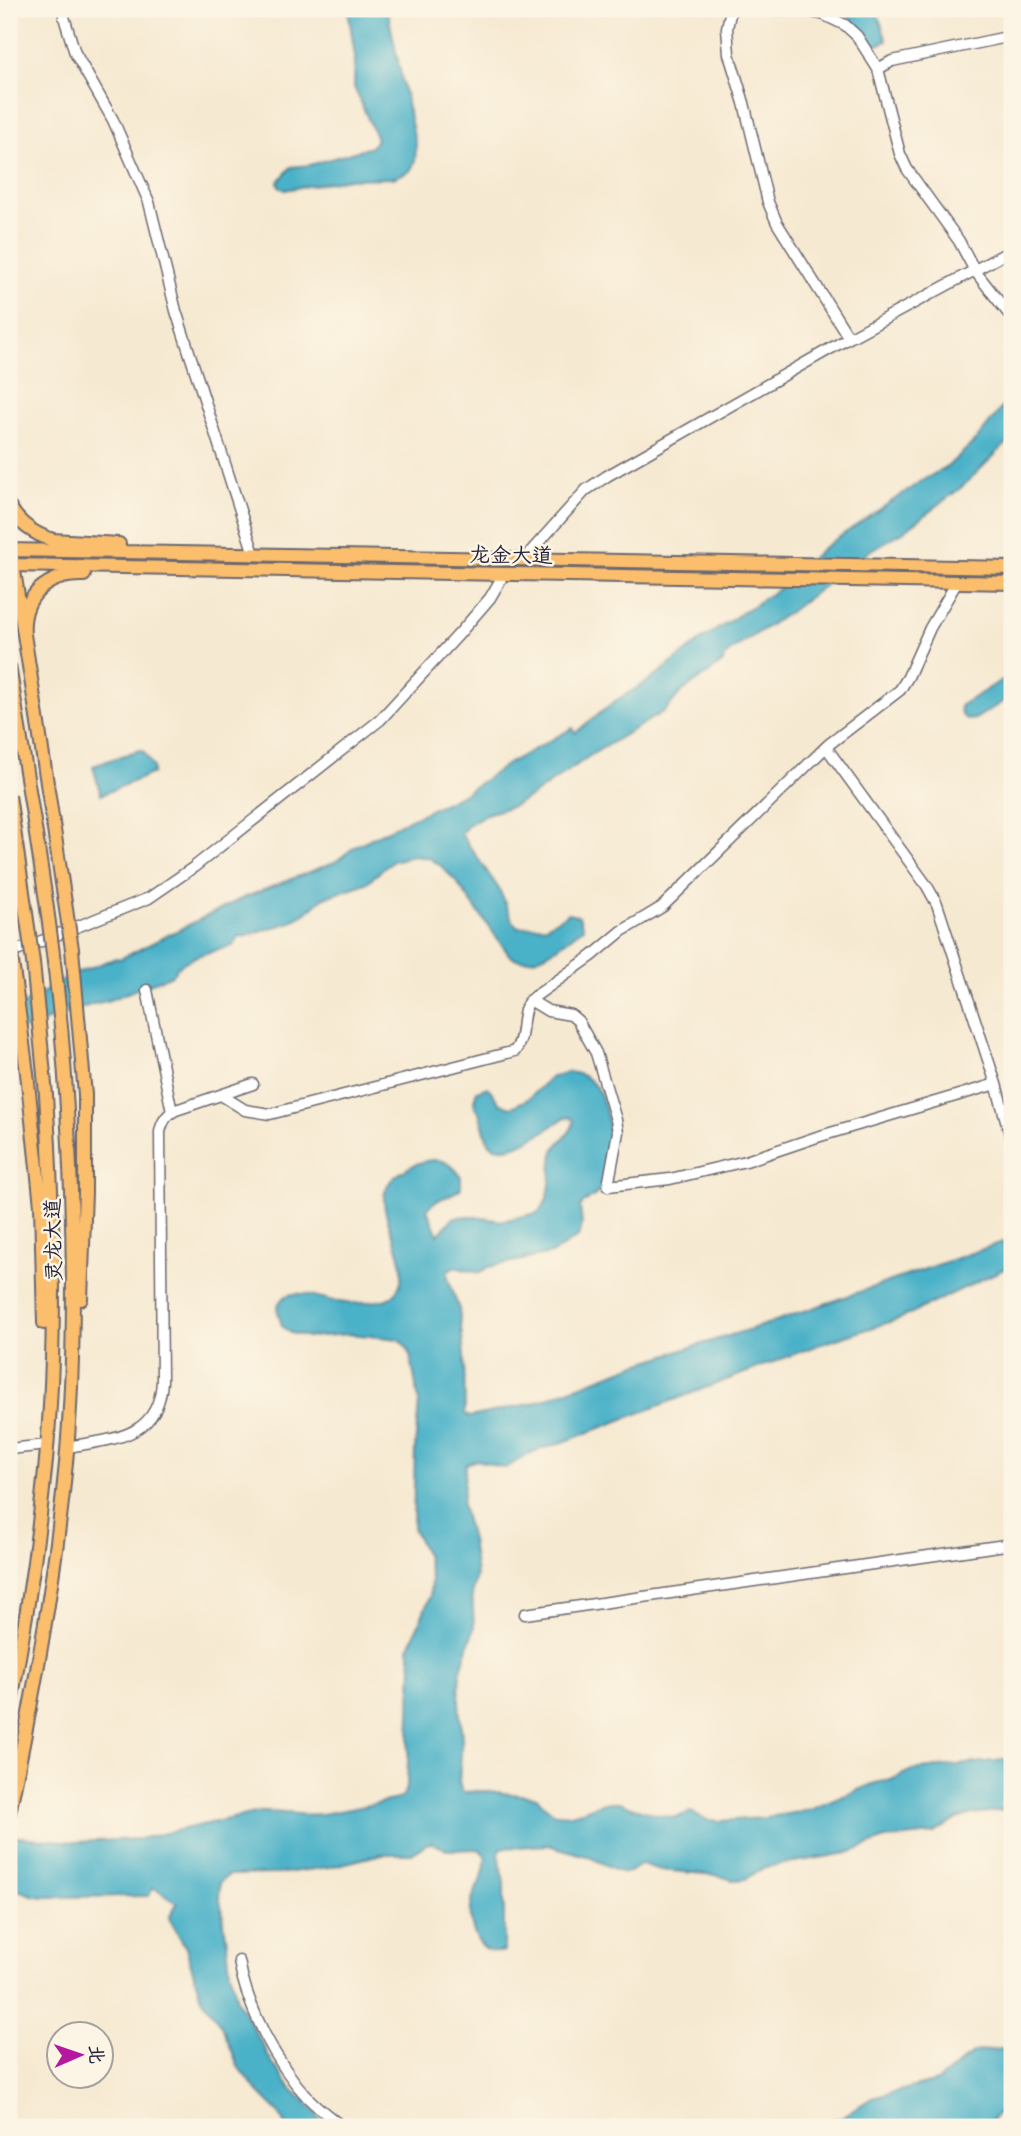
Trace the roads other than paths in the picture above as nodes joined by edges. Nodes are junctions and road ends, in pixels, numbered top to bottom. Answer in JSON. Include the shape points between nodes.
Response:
{"nodes":[{"id":1,"x":731,"y":9,"type":"edge"},
{"id":2,"x":753,"y":9,"type":"edge"},
{"id":3,"x":64,"y":17,"type":"dead end"},
{"id":4,"x":1012,"y":36,"type":"edge"},
{"id":5,"x":878,"y":69,"type":"junction"},
{"id":6,"x":1012,"y":250,"type":"edge"},
{"id":7,"x":975,"y":271,"type":"junction"},
{"id":8,"x":1012,"y":318,"type":"edge"},
{"id":9,"x":849,"y":338,"type":"junction"},
{"id":10,"x":9,"y":506,"type":"edge"},
{"id":11,"x":9,"y":546,"type":"edge"},
{"id":12,"x":181,"y":553,"type":"junction"},
{"id":13,"x":254,"y":554,"type":"junction"},
{"id":14,"x":524,"y":559,"type":"junction"},
{"id":15,"x":11,"y":565,"type":"edge"},
{"id":16,"x":187,"y":568,"type":"junction"},
{"id":17,"x":1012,"y":568,"type":"edge"},
{"id":18,"x":504,"y":574,"type":"junction"},
{"id":19,"x":957,"y":582,"type":"junction"},
{"id":20,"x":1012,"y":583,"type":"edge"},
{"id":21,"x":24,"y":634,"type":"junction"},
{"id":22,"x":9,"y":665,"type":"edge"},
{"id":23,"x":826,"y":747,"type":"junction"},
{"id":24,"x":9,"y":795,"type":"edge"},
{"id":25,"x":9,"y":939,"type":"edge"},
{"id":26,"x":9,"y":954,"type":"edge"},
{"id":27,"x":147,"y":990,"type":"dead end"},
{"id":28,"x":530,"y":1000,"type":"junction"},
{"id":29,"x":253,"y":1084,"type":"dead end"},
{"id":30,"x":996,"y":1084,"type":"junction"},
{"id":31,"x":221,"y":1095,"type":"junction"},
{"id":32,"x":172,"y":1112,"type":"junction"},
{"id":33,"x":1012,"y":1142,"type":"edge"},
{"id":34,"x":50,"y":1393,"type":"junction"},
{"id":35,"x":69,"y":1414,"type":"junction"},
{"id":36,"x":47,"y":1445,"type":"junction"},
{"id":37,"x":67,"y":1447,"type":"junction"},
{"id":38,"x":9,"y":1449,"type":"edge"},
{"id":39,"x":1012,"y":1544,"type":"edge"},
{"id":40,"x":525,"y":1614,"type":"dead end"},
{"id":41,"x":9,"y":1712,"type":"edge"},
{"id":42,"x":9,"y":1813,"type":"edge"},
{"id":43,"x":239,"y":1961,"type":"dead end"},
{"id":44,"x":342,"y":2127,"type":"edge"}],
"edges":[{"from":1,"to":9,"type":"street","via":[[729,54],[768,202]]},
{"from":2,"to":5,"type":"street","via":[[805,11],[838,21],[857,36]]},
{"from":3,"to":13,"type":"street","via":[[75,53],[113,120],[149,202],[176,311]]},
{"from":4,"to":5,"type":"street","via":[[892,61]]},
{"from":5,"to":7,"type":"street","via":[[907,169]]},
{"from":6,"to":7,"type":"street"},
{"from":7,"to":8,"type":"street"},
{"from":7,"to":9,"type":"street"},
{"from":9,"to":14,"type":"street","via":[[586,490]]},
{"from":10,"to":12,"type":"main road","via":[[27,528],[53,540],[142,545]]},
{"from":11,"to":12,"type":"main road","name":"龙金大道"},
{"from":11,"to":15,"type":"main road"},
{"from":12,"to":13,"type":"main road","name":"龙金大道"},
{"from":13,"to":14,"type":"main road","name":"龙金大道"},
{"from":14,"to":17,"type":"main road","name":"龙金大道"},
{"from":15,"to":16,"type":"main road","name":"龙金大道"},
{"from":15,"to":21,"type":"main road"},
{"from":16,"to":18,"type":"main road","name":"龙金大道"},
{"from":16,"to":21,"type":"main road","via":[[156,575],[58,577],[33,597],[24,619]]},
{"from":18,"to":19,"type":"main road","name":"龙金大道"},
{"from":18,"to":26,"type":"street","via":[[490,598],[380,720],[194,867],[149,898]]},
{"from":19,"to":20,"type":"main road","name":"龙金大道"},
{"from":19,"to":23,"type":"street","via":[[903,686]]},
{"from":21,"to":35,"type":"main road","bridge":true,"via":[[70,938],[85,1095],[82,1279]]},
{"from":22,"to":35,"type":"main road","name":"灵龙大道","bridge":true,"via":[[64,1051],[74,1233]]},
{"from":23,"to":28,"type":"street","via":[[662,907]]},
{"from":23,"to":30,"type":"street","via":[[937,904]]},
{"from":24,"to":34,"type":"main road","name":"灵龙大道","bridge":true,"via":[[32,950],[46,1095],[54,1234]]},
{"from":25,"to":34,"type":"main road","bridge":true,"via":[[39,1169]]},
{"from":27,"to":32,"type":"street"},
{"from":28,"to":30,"type":"street","via":[[548,1011],[571,1015],[596,1053],[618,1132],[608,1186],[670,1179],[746,1161]]},
{"from":28,"to":31,"type":"street","via":[[525,1006],[520,1044],[509,1054],[270,1114],[245,1110]]},
{"from":29,"to":31,"type":"street"},
{"from":30,"to":33,"type":"street"},
{"from":31,"to":32,"type":"street"},
{"from":32,"to":37,"type":"street","via":[[160,1132],[159,1403],[146,1423],[130,1434]]},
{"from":34,"to":36,"type":"main road","name":"灵龙大道"},
{"from":35,"to":37,"type":"main road","name":"灵龙大道"},
{"from":36,"to":38,"type":"street"},
{"from":36,"to":41,"type":"main road","name":"灵龙大道"},
{"from":37,"to":42,"type":"main road","name":"灵龙大道","via":[[43,1635]]},
{"from":39,"to":40,"type":"street"},
{"from":43,"to":44,"type":"street","via":[[248,1998],[263,2030],[309,2098]]}]}
